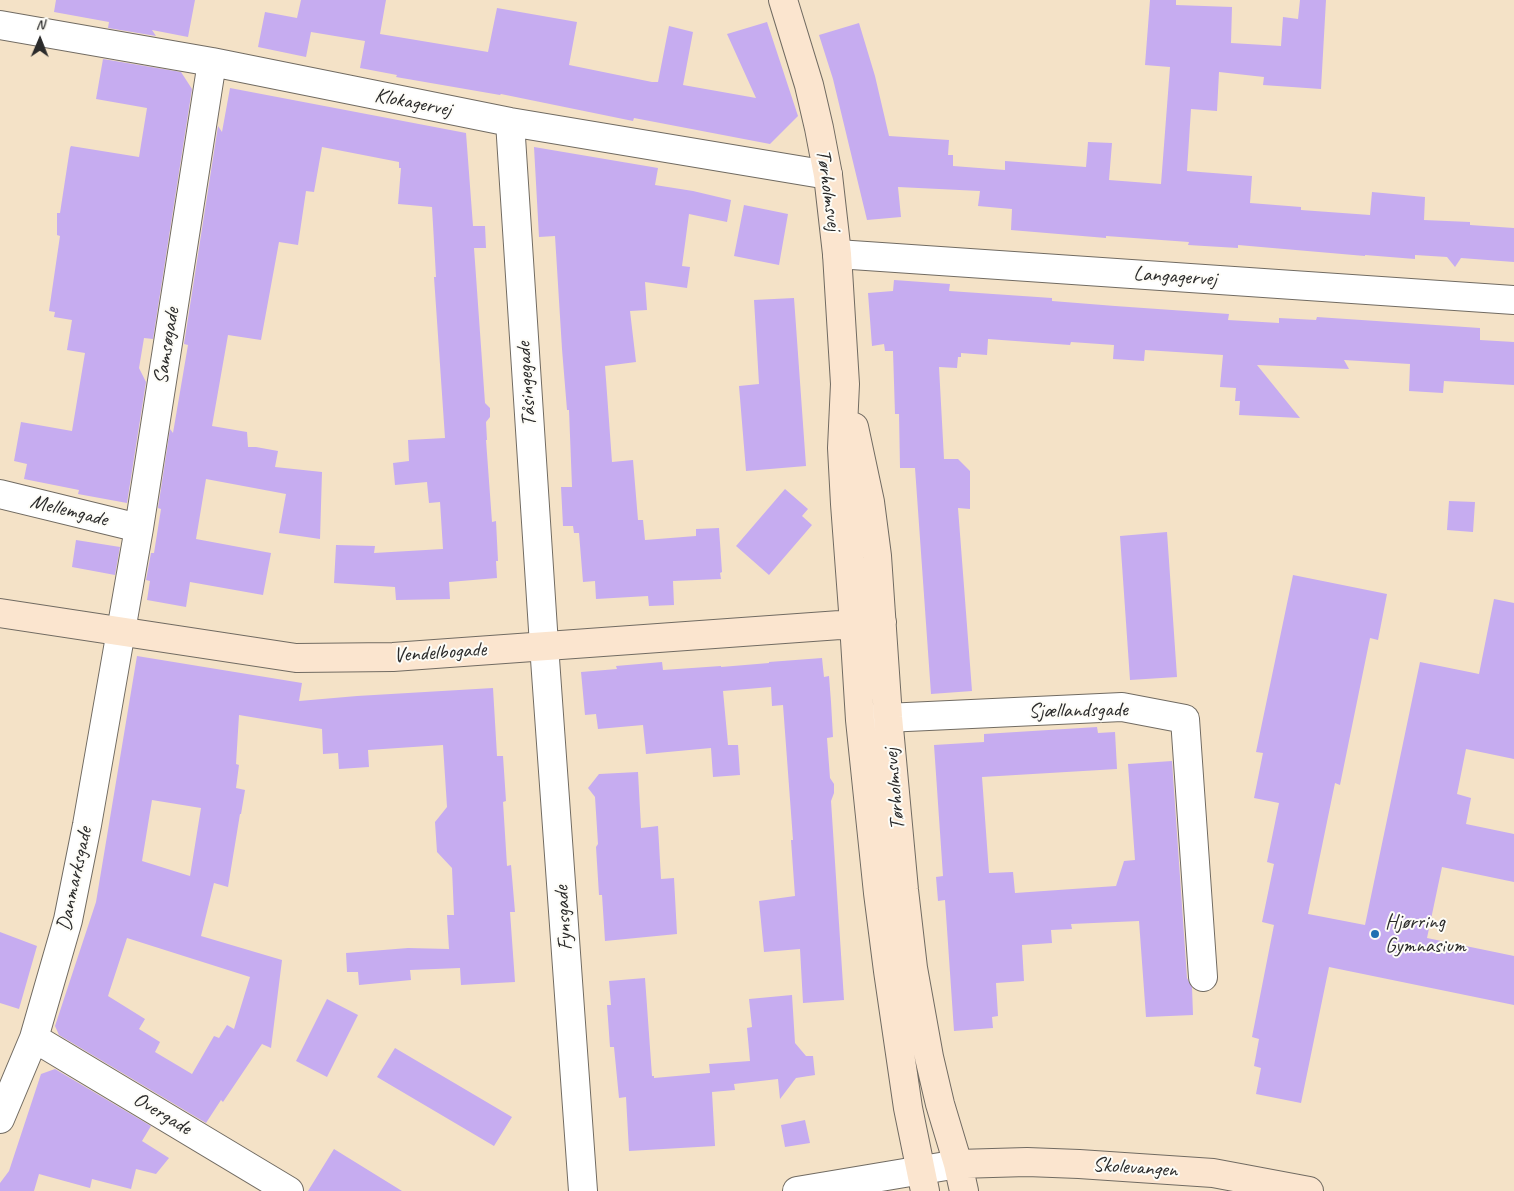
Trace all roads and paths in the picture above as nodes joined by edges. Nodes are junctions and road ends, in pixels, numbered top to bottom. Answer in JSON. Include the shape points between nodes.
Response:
{"nodes":[{"id":1,"x":783,"y":0,"type":"edge"},
{"id":2,"x":0,"y":24,"type":"edge"},
{"id":3,"x":212,"y":62,"type":"junction"},
{"id":4,"x":510,"y":122,"type":"junction"},
{"id":5,"x":828,"y":175,"type":"junction"},
{"id":6,"x":837,"y":254,"type":"junction"},
{"id":7,"x":1514,"y":300,"type":"edge"},
{"id":8,"x":845,"y":384,"type":"junction"},
{"id":9,"x":0,"y":494,"type":"edge"},
{"id":10,"x":139,"y":528,"type":"junction"},
{"id":11,"x":0,"y":613,"type":"edge"},
{"id":12,"x":882,"y":622,"type":"junction"},
{"id":13,"x":854,"y":624,"type":"junction"},
{"id":14,"x":121,"y":631,"type":"junction"},
{"id":15,"x":544,"y":645,"type":"junction"},
{"id":16,"x":888,"y":717,"type":"junction"},
{"id":17,"x":860,"y":720,"type":"junction"},
{"id":18,"x":1203,"y":977,"type":"dead end"},
{"id":19,"x":34,"y":1038,"type":"junction"},
{"id":20,"x":0,"y":1119,"type":"edge"},
{"id":21,"x":958,"y":1164,"type":"junction"},
{"id":22,"x":922,"y":1181,"type":"edge"},
{"id":23,"x":290,"y":1191,"type":"edge"},
{"id":24,"x":583,"y":1191,"type":"edge"},
{"id":25,"x":798,"y":1191,"type":"edge"},
{"id":26,"x":964,"y":1191,"type":"edge"},
{"id":27,"x":1309,"y":1191,"type":"edge"}],
"edges":[{"from":1,"to":5,"type":"street","name":"Tørholmsvej","via":[[809,85]]},
{"from":2,"to":3,"type":"street","name":"Klokagervej"},
{"from":3,"to":4,"type":"street","name":"Klokagervej"},
{"from":3,"to":10,"type":"street","name":"Samsøgade"},
{"from":4,"to":5,"type":"street","name":"Klokagervej"},
{"from":4,"to":15,"type":"street","name":"Tåsingegade"},
{"from":5,"to":6,"type":"street","name":"Tørholmsvej"},
{"from":6,"to":7,"type":"street","name":"Langagervej"},
{"from":6,"to":8,"type":"street","name":"Tørholmsvej"},
{"from":8,"to":12,"type":"street","name":"Tørholmsvej","via":[[870,502]]},
{"from":8,"to":13,"type":"street","name":"Tørholmsvej","via":[[842,448]]},
{"from":9,"to":10,"type":"street","name":"Mellemgade"},
{"from":10,"to":14,"type":"street","name":"Samsøgade"},
{"from":11,"to":14,"type":"street","name":"Vendelbogade"},
{"from":12,"to":13,"type":"street","name":"Vendelbogade"},
{"from":12,"to":16,"type":"street","name":"Tørholmsvej"},
{"from":13,"to":15,"type":"street","name":"Vendelbogade"},
{"from":13,"to":17,"type":"street","name":"Tørholmsvej"},
{"from":14,"to":15,"type":"street","name":"Vendelbogade","via":[[296,658],[393,657]]},
{"from":14,"to":19,"type":"street","name":"Danmarksgade","via":[[68,920]]},
{"from":15,"to":24,"type":"street","name":"Fynsgade"},
{"from":16,"to":17,"type":"street","name":"Sjællandsgade"},
{"from":16,"to":18,"type":"street","name":"Sjællandsgade","via":[[1122,707],[1186,719]]},
{"from":16,"to":21,"type":"street","name":"Tørholmsvej","via":[[913,968],[929,1057]]},
{"from":17,"to":22,"type":"street","name":"Tørholmsvej","via":[[887,961]]},
{"from":19,"to":20,"type":"street","name":"Danmarksgade"},
{"from":19,"to":23,"type":"street","name":"Overgade"},
{"from":21,"to":22,"type":"street"},
{"from":21,"to":26,"type":"street","name":"Tørholmsvej"},
{"from":21,"to":27,"type":"street","name":"Skolevangen","via":[[1045,1162],[1213,1173]]},
{"from":22,"to":25,"type":"street"}]}
